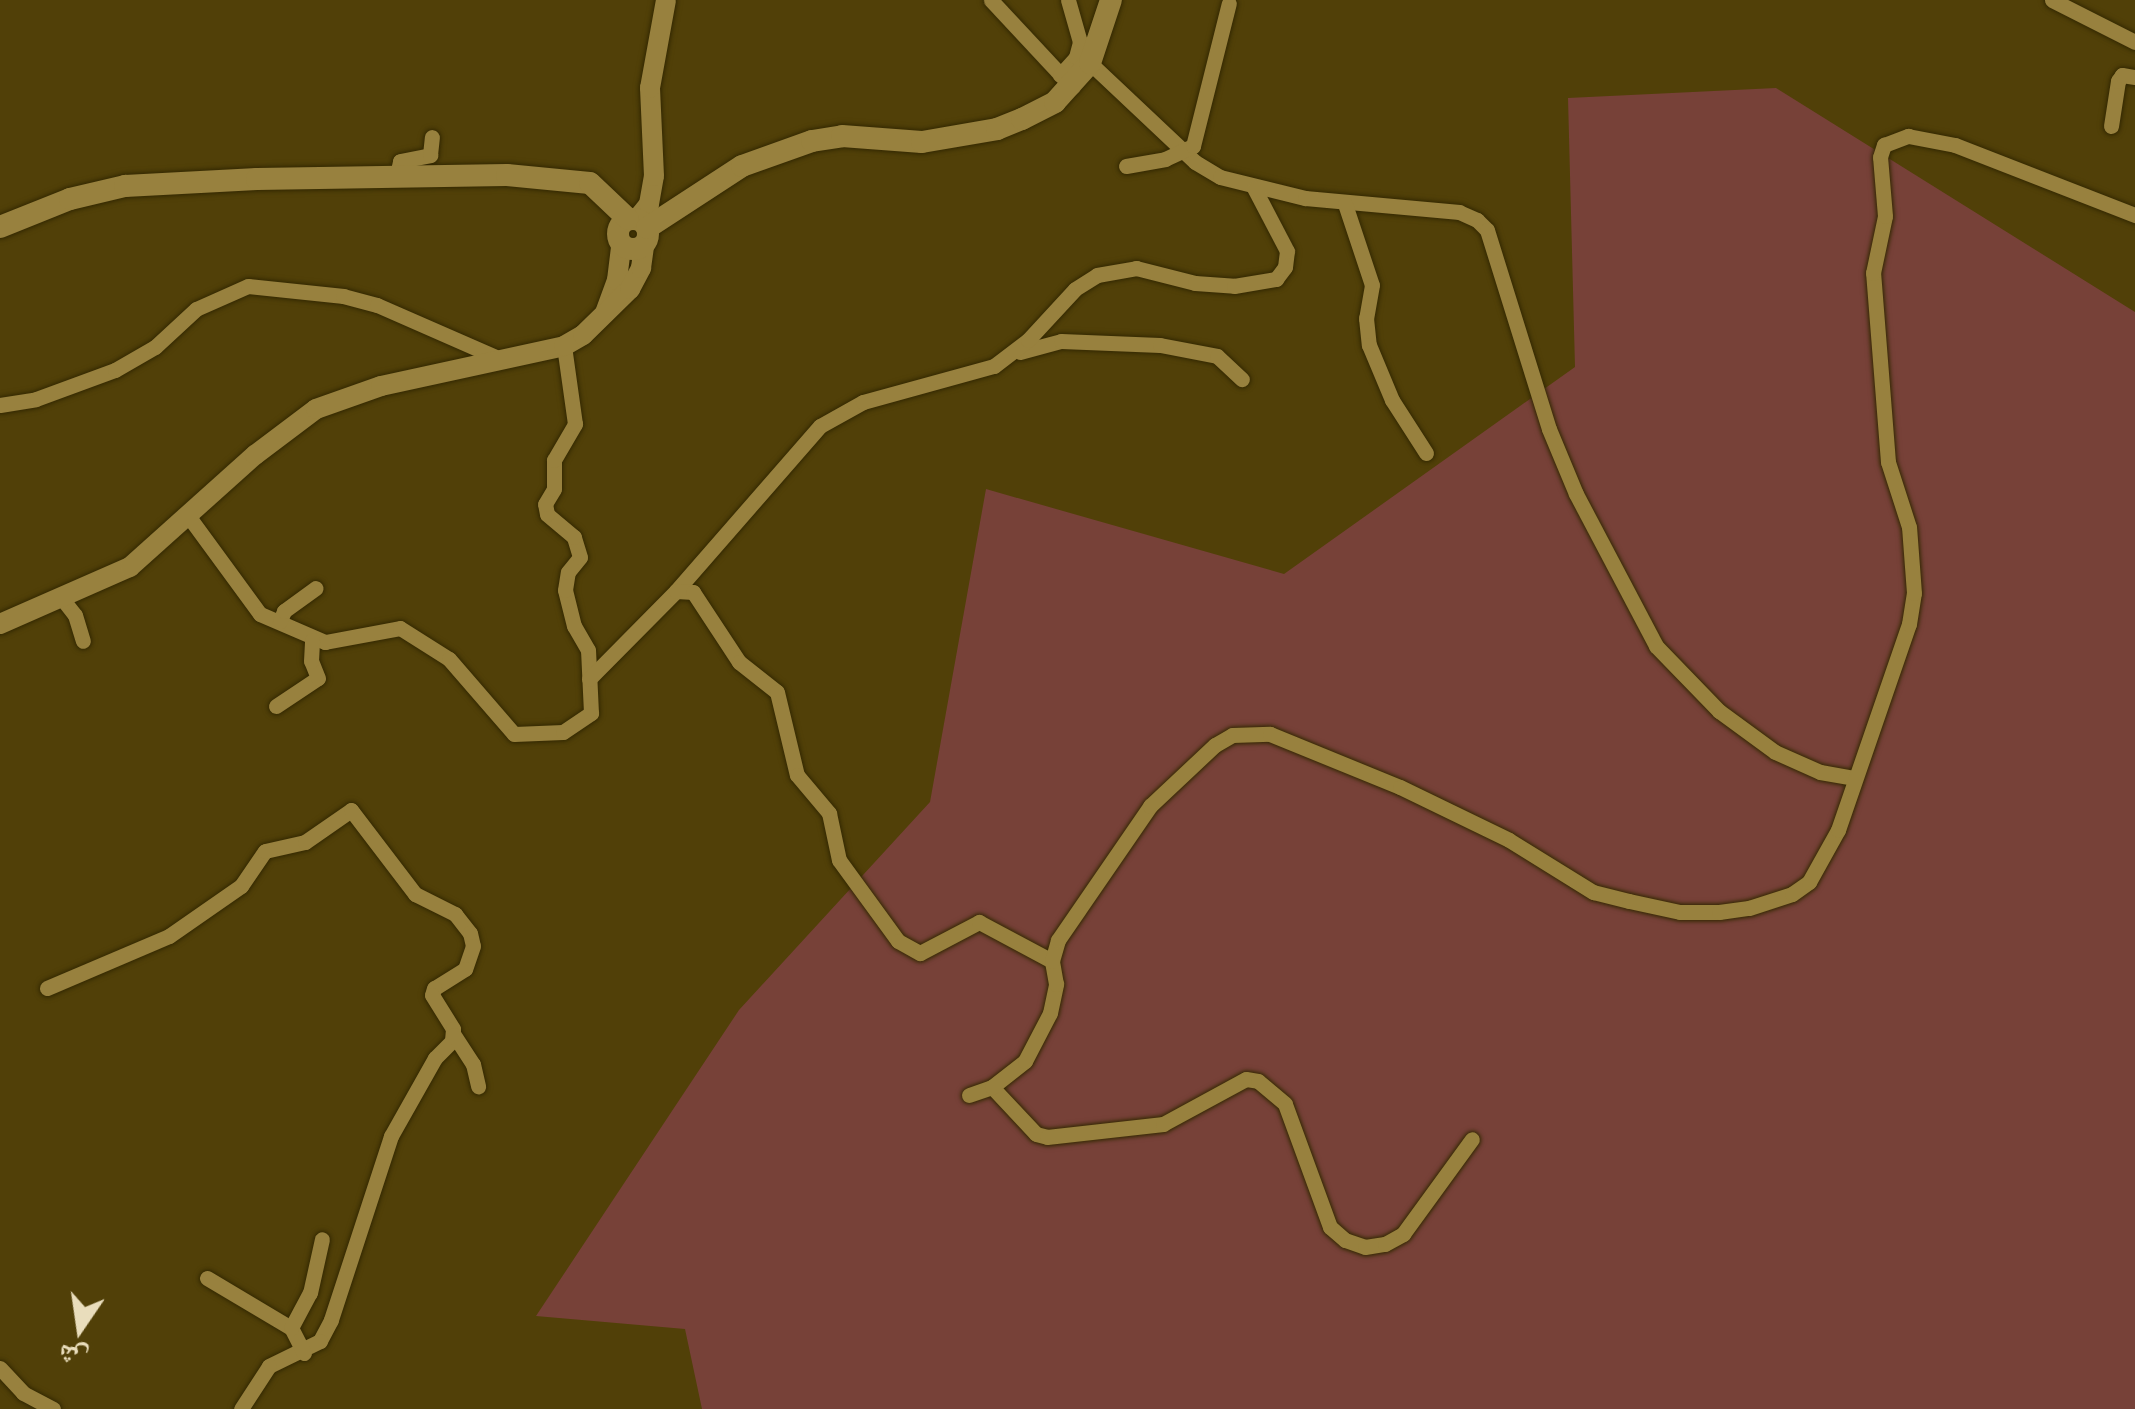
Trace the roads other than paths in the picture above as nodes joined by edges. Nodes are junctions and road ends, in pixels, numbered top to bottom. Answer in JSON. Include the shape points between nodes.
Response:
{"nodes":[{"id":1,"x":666,"y":0,"type":"edge"},
{"id":2,"x":992,"y":0,"type":"edge"},
{"id":3,"x":1068,"y":0,"type":"edge"},
{"id":4,"x":1111,"y":0,"type":"edge"},
{"id":5,"x":2052,"y":0,"type":"edge"},
{"id":6,"x":1229,"y":3,"type":"dead end"},
{"id":7,"x":2135,"y":42,"type":"edge"},
{"id":8,"x":1090,"y":64,"type":"junction"},
{"id":9,"x":2135,"y":77,"type":"edge"},
{"id":10,"x":1066,"y":81,"type":"junction"},
{"id":11,"x":2111,"y":126,"type":"dead end"},
{"id":12,"x":432,"y":138,"type":"dead end"},
{"id":13,"x":1185,"y":152,"type":"junction"},
{"id":14,"x":1126,"y":166,"type":"dead end"},
{"id":15,"x":396,"y":179,"type":"junction"},
{"id":16,"x":1254,"y":188,"type":"junction"},
{"id":17,"x":1345,"y":204,"type":"junction"},
{"id":18,"x":2135,"y":215,"type":"edge"},
{"id":19,"x":0,"y":227,"type":"edge"},
{"id":20,"x":632,"y":231,"type":"junction"},
{"id":21,"x":564,"y":346,"type":"junction"},
{"id":22,"x":1012,"y":355,"type":"junction"},
{"id":23,"x":496,"y":357,"type":"junction"},
{"id":24,"x":1242,"y":379,"type":"dead end"},
{"id":25,"x":0,"y":405,"type":"edge"},
{"id":26,"x":1426,"y":453,"type":"dead end"},
{"id":27,"x":189,"y":517,"type":"junction"},
{"id":28,"x":316,"y":588,"type":"dead end"},
{"id":29,"x":676,"y":591,"type":"junction"},
{"id":30,"x":60,"y":596,"type":"junction"},
{"id":31,"x":280,"y":621,"type":"junction"},
{"id":32,"x":0,"y":624,"type":"edge"},
{"id":33,"x":312,"y":640,"type":"junction"},
{"id":34,"x":83,"y":641,"type":"dead end"},
{"id":35,"x":589,"y":679,"type":"junction"},
{"id":36,"x":276,"y":706,"type":"dead end"},
{"id":37,"x":1853,"y":778,"type":"junction"},
{"id":38,"x":1052,"y":961,"type":"junction"},
{"id":39,"x":47,"y":988,"type":"dead end"},
{"id":40,"x":454,"y":1035,"type":"junction"},
{"id":41,"x":478,"y":1086,"type":"dead end"},
{"id":42,"x":992,"y":1087,"type":"junction"},
{"id":43,"x":969,"y":1094,"type":"dead end"},
{"id":44,"x":1472,"y":1139,"type":"dead end"},
{"id":45,"x":322,"y":1239,"type":"dead end"},
{"id":46,"x":206,"y":1278,"type":"dead end"},
{"id":47,"x":291,"y":1328,"type":"junction"},
{"id":48,"x":304,"y":1352,"type":"junction"},
{"id":49,"x":0,"y":1368,"type":"edge"},
{"id":50,"x":53,"y":1409,"type":"edge"},
{"id":51,"x":242,"y":1409,"type":"edge"}],
"edges":[{"from":1,"to":20,"type":"street","via":[[650,88],[654,176],[649,204]]},
{"from":2,"to":10,"type":"street"},
{"from":3,"to":10,"type":"street","via":[[1080,42]]},
{"from":4,"to":8,"type":"main road"},
{"from":5,"to":7,"type":"street"},
{"from":6,"to":13,"type":"street","via":[[1193,146]]},
{"from":8,"to":10,"type":"main road"},
{"from":8,"to":13,"type":"street"},
{"from":9,"to":11,"type":"street","via":[[2118,81]]},
{"from":10,"to":20,"type":"main road","via":[[1055,102],[997,129],[894,143],[842,136],[765,156]]},
{"from":12,"to":15,"type":"street","via":[[430,155],[400,161]]},
{"from":13,"to":14,"type":"street"},
{"from":13,"to":16,"type":"street","via":[[1220,178]]},
{"from":15,"to":19,"type":"main road","via":[[126,186]]},
{"from":15,"to":20,"type":"main road","via":[[590,183]]},
{"from":16,"to":17,"type":"street"},
{"from":16,"to":22,"type":"street","via":[[1287,251],[1276,279],[1212,285],[1136,268],[1110,271],[1075,289]]},
{"from":17,"to":26,"type":"street","via":[[1372,285],[1369,345],[1392,400]]},
{"from":17,"to":37,"type":"street","via":[[1459,212],[1487,230],[1569,478],[1656,646],[1718,711],[1775,752]]},
{"from":18,"to":37,"type":"street","via":[[1955,144],[1908,136],[1884,145],[1884,216],[1873,273],[1888,462],[1909,527],[1914,592]]},
{"from":20,"to":21,"type":"street","via":[[602,320]]},
{"from":21,"to":23,"type":"street"},
{"from":21,"to":35,"type":"street","via":[[575,424],[554,460],[554,488],[545,504],[574,537],[580,557],[565,590],[588,650]]},
{"from":22,"to":24,"type":"street","via":[[1061,341],[1132,342],[1217,356]]},
{"from":22,"to":29,"type":"street","via":[[994,366],[863,402],[820,426]]},
{"from":23,"to":25,"type":"street","via":[[377,305],[248,286],[196,309],[155,347],[115,370]]},
{"from":23,"to":27,"type":"street","via":[[316,408]]},
{"from":27,"to":30,"type":"street","via":[[130,567]]},
{"from":27,"to":31,"type":"street","via":[[260,614]]},
{"from":28,"to":31,"type":"street"},
{"from":29,"to":35,"type":"street"},
{"from":29,"to":38,"type":"street","via":[[693,592],[739,662],[778,692],[796,775],[829,813],[839,860],[898,941],[920,954],[979,922]]},
{"from":30,"to":32,"type":"street"},
{"from":30,"to":34,"type":"street"},
{"from":31,"to":33,"type":"street"},
{"from":33,"to":35,"type":"street","via":[[400,628],[473,682],[514,734],[563,732],[577,724],[591,713]]},
{"from":33,"to":36,"type":"street","via":[[318,678]]},
{"from":37,"to":38,"type":"street","via":[[1838,830],[1808,882],[1749,908],[1680,912],[1593,892],[1462,816],[1270,734],[1232,735],[1150,806],[1058,940]]},
{"from":38,"to":42,"type":"street","via":[[1056,984],[1044,1030],[1025,1062]]},
{"from":39,"to":40,"type":"street","via":[[168,936],[240,886],[265,850],[306,842],[351,810],[414,894],[454,914],[470,933],[466,970],[432,995]]},
{"from":40,"to":41,"type":"street","via":[[474,1064]]},
{"from":40,"to":48,"type":"street","via":[[398,1120],[331,1320],[320,1341]]},
{"from":42,"to":43,"type":"street"},
{"from":42,"to":44,"type":"street","via":[[1036,1134],[1047,1137],[1164,1124],[1246,1079],[1258,1081],[1285,1104],[1330,1227],[1365,1247],[1403,1234]]},
{"from":45,"to":47,"type":"street","via":[[310,1293]]},
{"from":46,"to":47,"type":"street"},
{"from":47,"to":48,"type":"street"},
{"from":48,"to":51,"type":"street","via":[[269,1366]]},
{"from":49,"to":50,"type":"street","via":[[24,1393]]}]}
